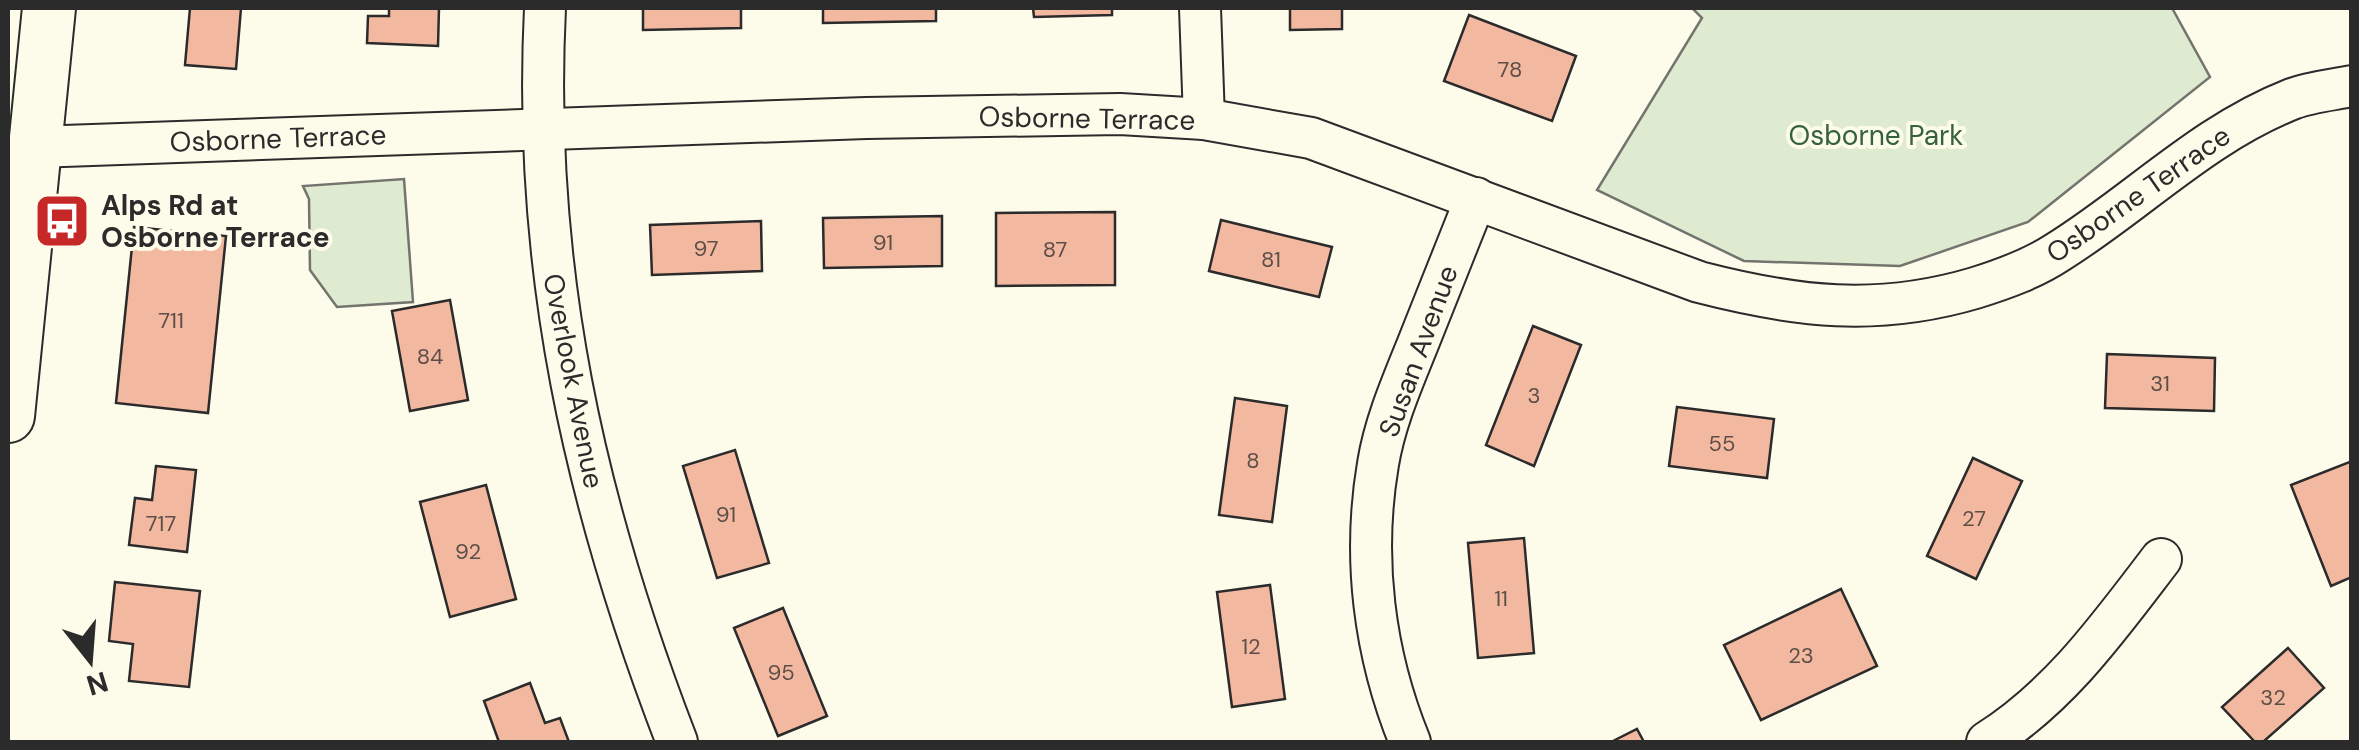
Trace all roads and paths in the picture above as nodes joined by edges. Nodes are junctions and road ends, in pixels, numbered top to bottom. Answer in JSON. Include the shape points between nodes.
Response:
{"nodes":[{"id":1,"x":49,"y":8,"type":"edge"},
{"id":2,"x":545,"y":8,"type":"edge"},
{"id":3,"x":1200,"y":8,"type":"edge"},
{"id":4,"x":2352,"y":86,"type":"edge"},
{"id":5,"x":1204,"y":119,"type":"junction"},
{"id":6,"x":544,"y":129,"type":"junction"},
{"id":7,"x":35,"y":147,"type":"junction"},
{"id":8,"x":1476,"y":198,"type":"junction"},
{"id":9,"x":8,"y":416,"type":"edge"},
{"id":10,"x":2162,"y":559,"type":"dead end"},
{"id":11,"x":676,"y":742,"type":"edge"},
{"id":12,"x":1410,"y":742,"type":"edge"},
{"id":13,"x":1986,"y":742,"type":"edge"}],
"edges":[{"from":1,"to":7,"type":"main road"},
{"from":2,"to":6,"type":"street","name":"Overlook Avenue"},
{"from":3,"to":5,"type":"street"},
{"from":4,"to":8,"type":"street","name":"Osborne Terrace","via":[[2296,97],[2236,124],[2087,233],[2018,274],[1932,301],[1888,307],[1755,297]]},
{"from":5,"to":6,"type":"street","name":"Osborne Terrace","via":[[1081,114]]},
{"from":5,"to":8,"type":"street","name":"Osborne Terrace","via":[[1311,138]]},
{"from":6,"to":7,"type":"street","name":"Osborne Terrace"},
{"from":6,"to":11,"type":"street","name":"Overlook Avenue","via":[[556,304],[572,398],[603,528]]},
{"from":7,"to":9,"type":"main road"},
{"from":8,"to":12,"type":"street","name":"Susan Avenue","via":[[1393,406],[1376,477],[1372,584],[1380,646]]},
{"from":10,"to":13,"type":"street","via":[[2064,681]]}]}
